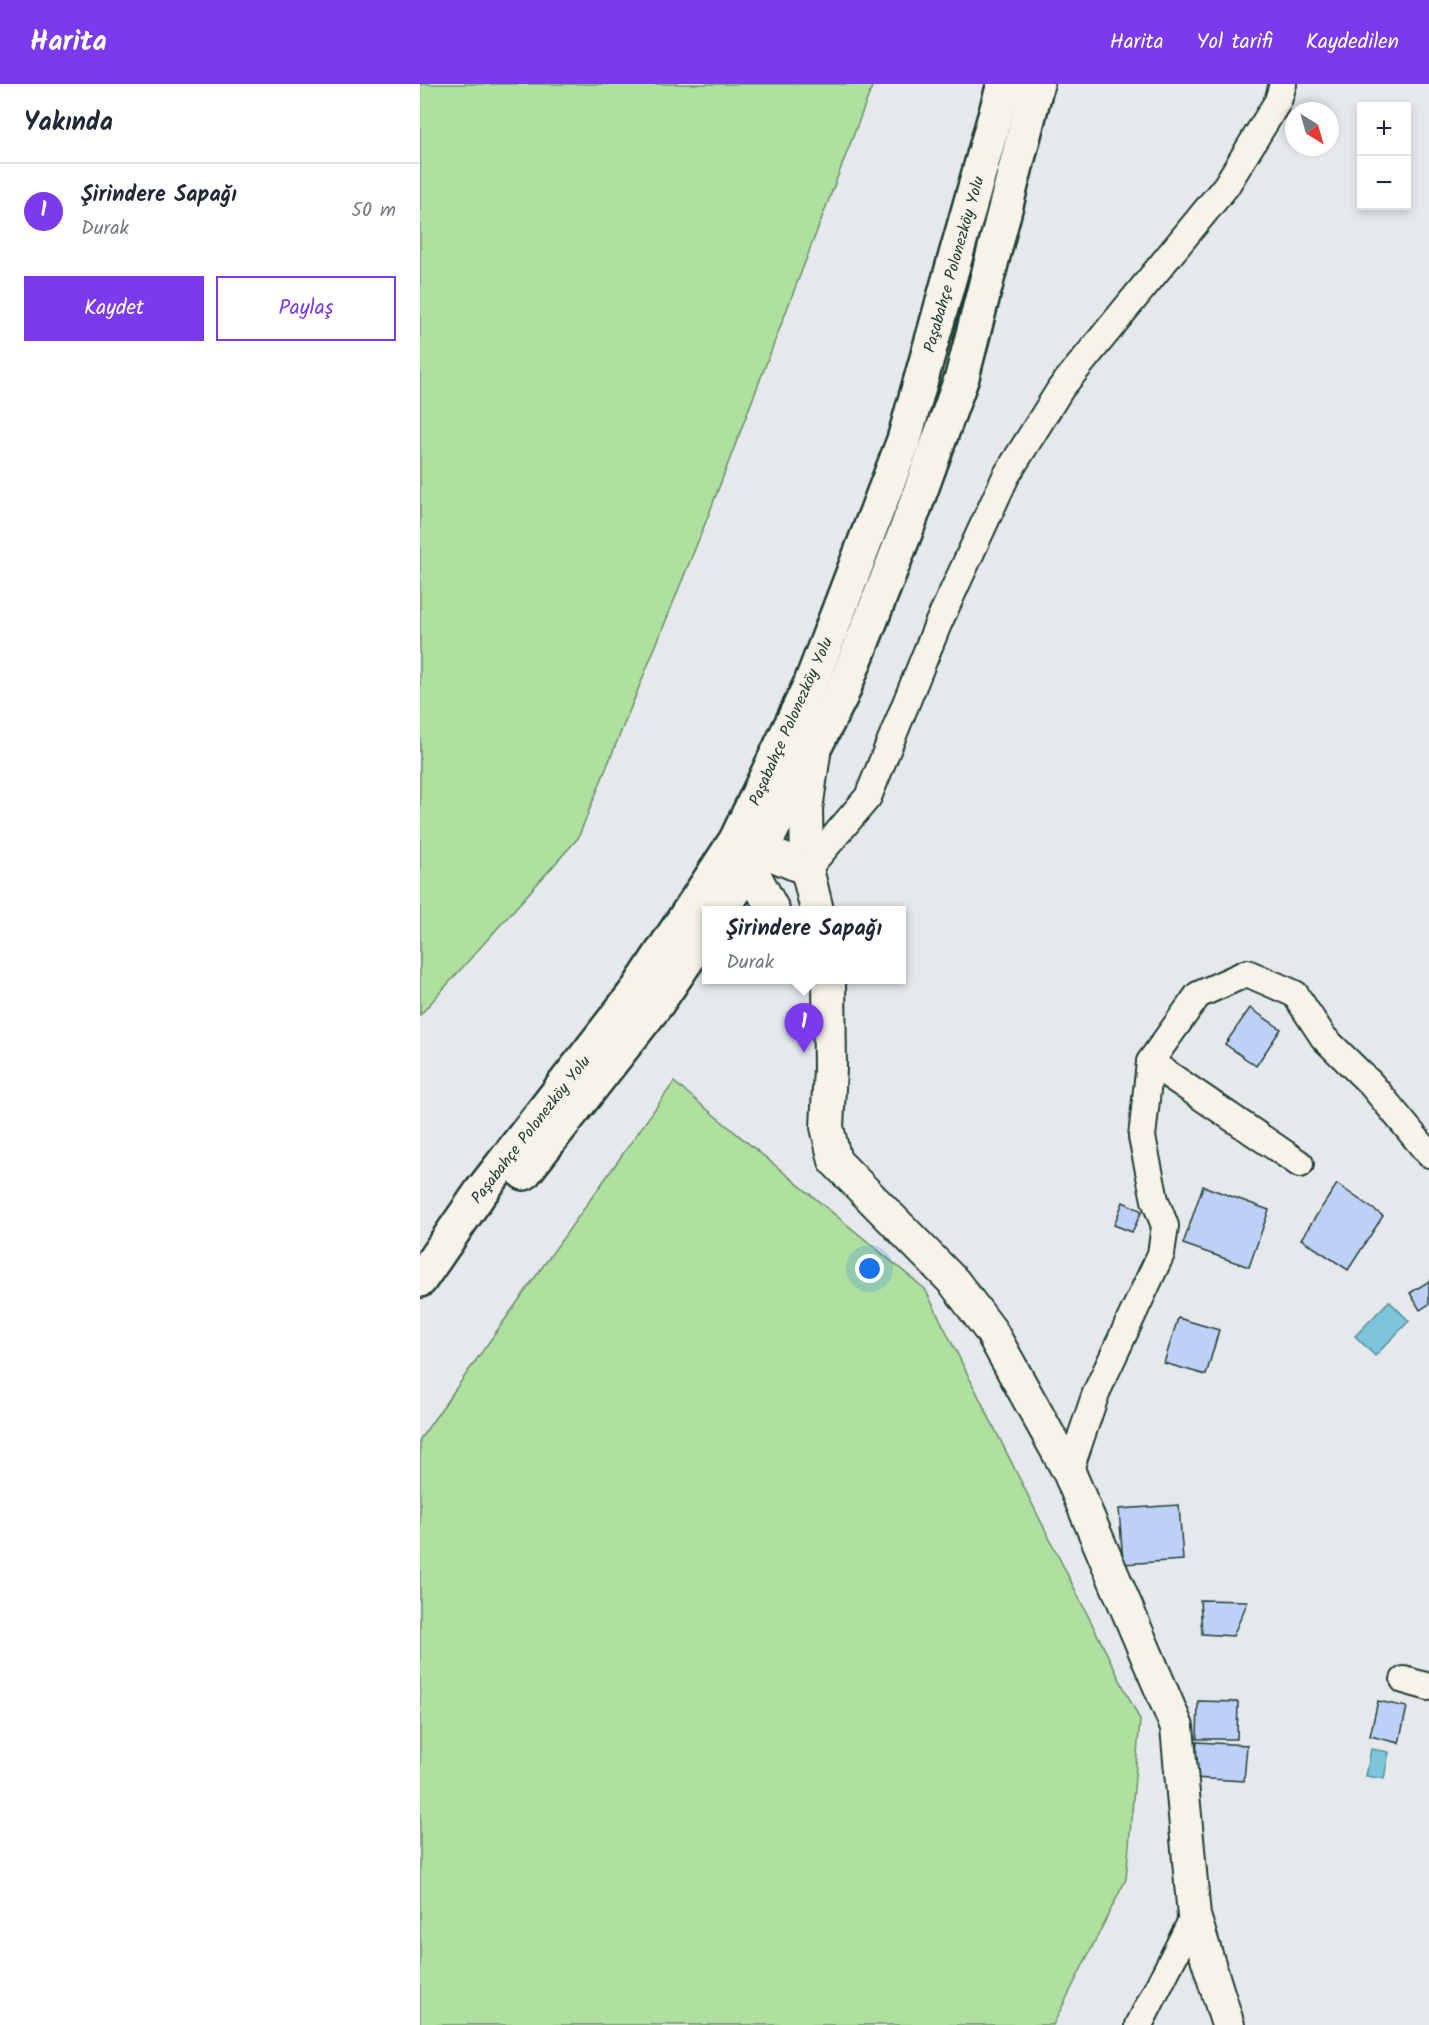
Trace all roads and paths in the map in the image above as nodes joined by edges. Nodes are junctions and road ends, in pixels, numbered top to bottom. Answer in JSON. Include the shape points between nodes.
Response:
{"nodes":[{"id":1,"x":1004,"y":84,"type":"edge"},
{"id":2,"x":1037,"y":84,"type":"edge"},
{"id":3,"x":1283,"y":84,"type":"edge"},
{"id":4,"x":815,"y":749,"type":"junction"},
{"id":5,"x":749,"y":853,"type":"junction"},
{"id":6,"x":807,"y":869,"type":"junction"},
{"id":7,"x":706,"y":906,"type":"edge"},
{"id":8,"x":723,"y":906,"type":"edge"},
{"id":9,"x":771,"y":906,"type":"edge"},
{"id":10,"x":816,"y":906,"type":"edge"},
{"id":11,"x":702,"y":911,"type":"edge"},
{"id":12,"x":702,"y":938,"type":"edge"},
{"id":13,"x":702,"y":964,"type":"edge"},
{"id":14,"x":812,"y":984,"type":"edge"},
{"id":15,"x":829,"y":984,"type":"edge"},
{"id":16,"x":656,"y":1005,"type":"junction"},
{"id":17,"x":831,"y":1031,"type":"junction"},
{"id":18,"x":1150,"y":1062,"type":"junction"},
{"id":19,"x":1429,"y":1154,"type":"edge"},
{"id":20,"x":1300,"y":1164,"type":"dead end"},
{"id":21,"x":420,"y":1280,"type":"edge"},
{"id":22,"x":420,"y":1303,"type":"edge"},
{"id":23,"x":1069,"y":1472,"type":"junction"},
{"id":24,"x":1404,"y":1680,"type":"dead end"},
{"id":25,"x":1429,"y":1687,"type":"edge"},
{"id":26,"x":1194,"y":1916,"type":"junction"},
{"id":27,"x":1139,"y":2025,"type":"edge"},
{"id":28,"x":1228,"y":2025,"type":"edge"}],
"edges":[{"from":1,"to":5,"type":"main road","name":"Paşabahçe Polonezköy Yolu","via":[[904,440]]},
{"from":2,"to":4,"type":"main road","name":"Paşabahçe Polonezköy Yolu","via":[[962,377],[908,528],[841,696]]},
{"from":3,"to":6,"type":"street","via":[[1278,101],[1226,186],[1061,387],[1006,477],[938,624],[868,797]]},
{"from":4,"to":5,"type":"main road","name":"Paşabahçe Polonezköy Yolu"},
{"from":4,"to":6,"type":"street","via":[[806,809]]},
{"from":5,"to":6,"type":"street"},
{"from":5,"to":7,"type":"main road","name":"Paşabahçe Polonezköy Yolu"},
{"from":5,"to":8,"type":"main road","name":"Paşabahçe Polonezköy Yolu"},
{"from":5,"to":9,"type":"street"},
{"from":6,"to":10,"type":"street"},
{"from":11,"to":21,"type":"main road","name":"Paşabahçe Polonezköy Yolu","via":[[480,1193]]},
{"from":12,"to":16,"type":"main road","name":"Paşabahçe Polonezköy Yolu"},
{"from":13,"to":16,"type":"street"},
{"from":14,"to":17,"type":"street"},
{"from":15,"to":17,"type":"street"},
{"from":16,"to":22,"type":"main road","name":"Paşabahçe Polonezköy Yolu"},
{"from":17,"to":23,"type":"street","via":[[827,1127],[835,1161],[954,1282],[992,1331]]},
{"from":18,"to":19,"type":"street","via":[[1198,995],[1247,973],[1294,994],[1324,1038],[1371,1084]]},
{"from":18,"to":20,"type":"street"},
{"from":18,"to":23,"type":"street","via":[[1142,1137],[1155,1200],[1165,1226],[1161,1254],[1096,1393]]},
{"from":23,"to":26,"type":"street","via":[[1177,1727]]},
{"from":24,"to":25,"type":"street"},
{"from":26,"to":27,"type":"street"},
{"from":26,"to":28,"type":"street"}]}
